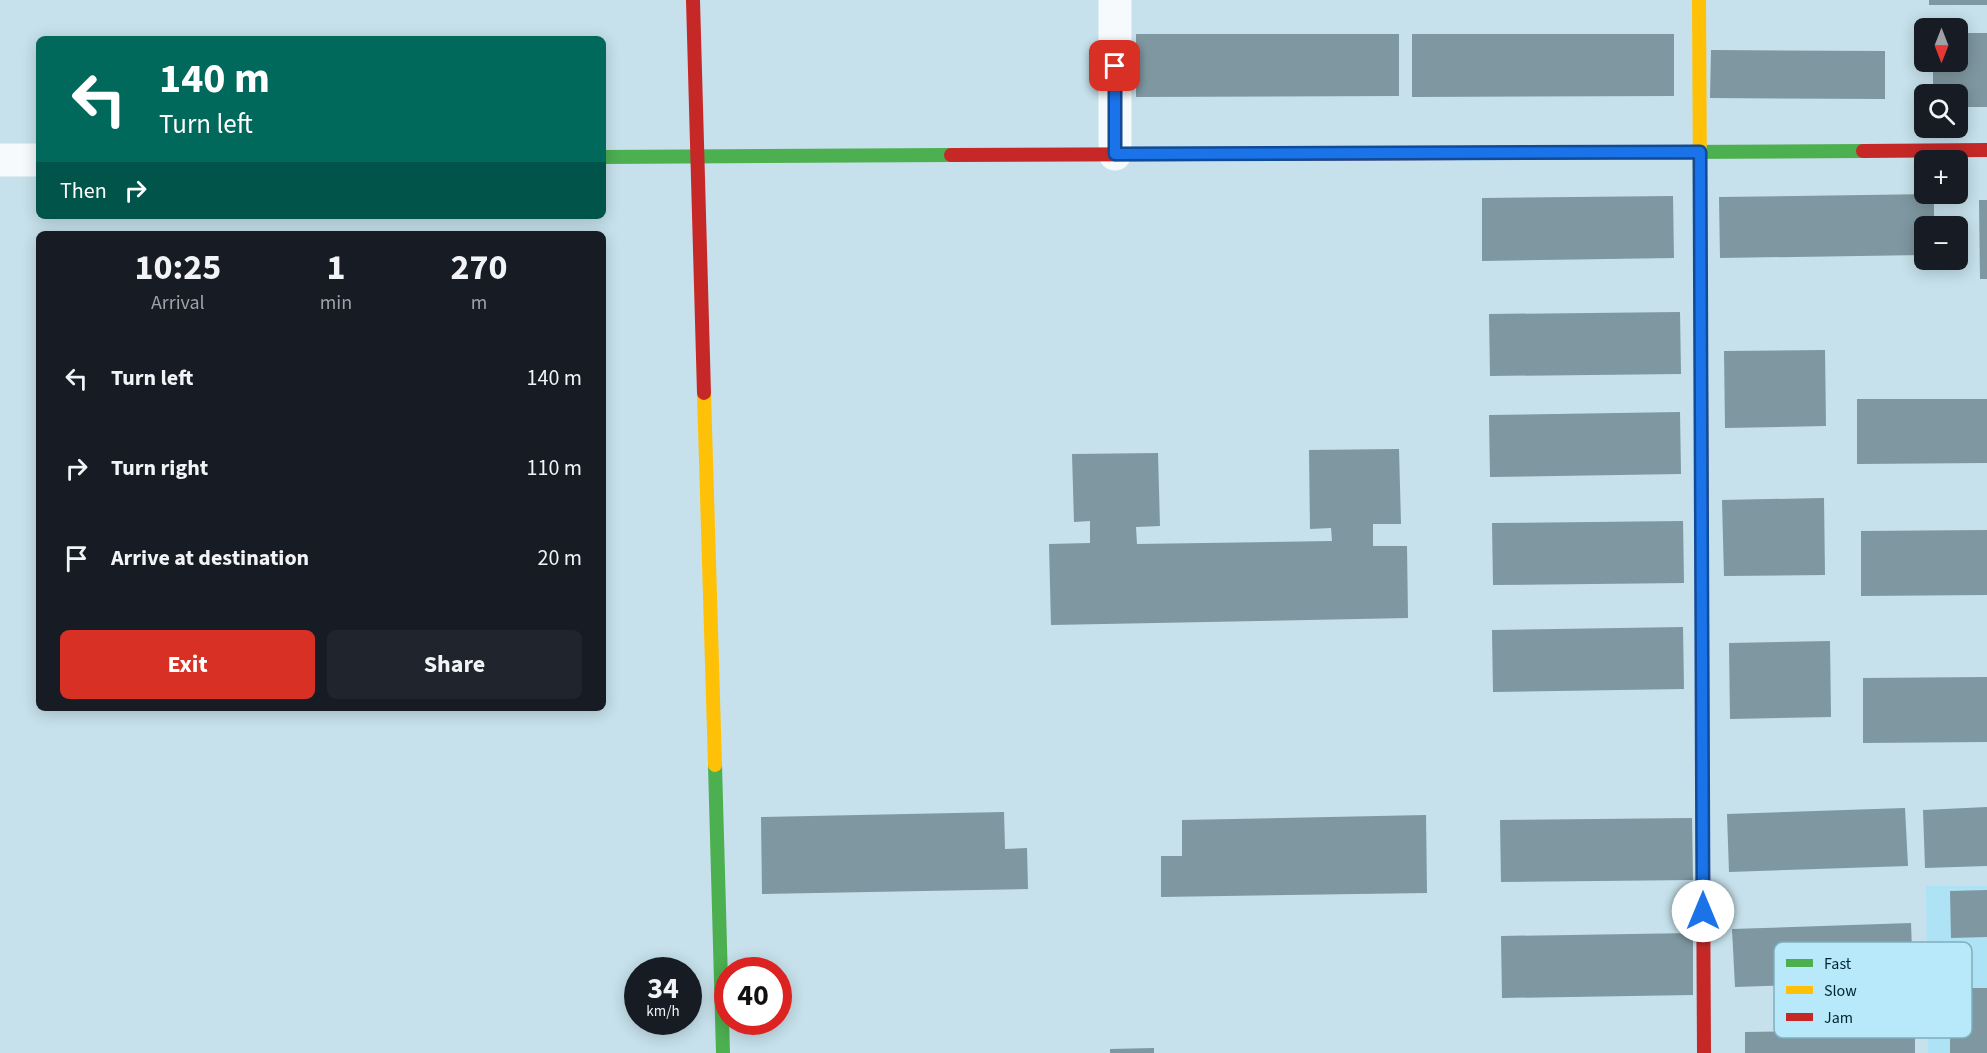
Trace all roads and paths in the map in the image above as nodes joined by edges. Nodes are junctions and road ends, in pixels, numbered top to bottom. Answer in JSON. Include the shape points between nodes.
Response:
{"nodes":[{"id":1,"x":693,"y":0,"type":"edge"},
{"id":2,"x":1115,"y":0,"type":"edge"},
{"id":3,"x":1699,"y":0,"type":"edge"},
{"id":4,"x":1987,"y":150,"type":"edge"},
{"id":5,"x":1700,"y":152,"type":"junction"},
{"id":6,"x":1115,"y":154,"type":"junction"},
{"id":7,"x":696,"y":156,"type":"junction"},
{"id":8,"x":606,"y":157,"type":"edge"},
{"id":9,"x":0,"y":160,"type":"edge"},
{"id":10,"x":36,"y":160,"type":"edge"},
{"id":11,"x":723,"y":1053,"type":"edge"},
{"id":12,"x":1704,"y":1053,"type":"edge"}],
"edges":[{"from":1,"to":7,"type":"street"},
{"from":2,"to":6,"type":"street"},
{"from":3,"to":5,"type":"street"},
{"from":4,"to":5,"type":"street"},
{"from":5,"to":6,"type":"street"},
{"from":5,"to":12,"type":"street"},
{"from":6,"to":7,"type":"street"},
{"from":7,"to":8,"type":"street"},
{"from":7,"to":11,"type":"street"},
{"from":9,"to":10,"type":"street"}]}
